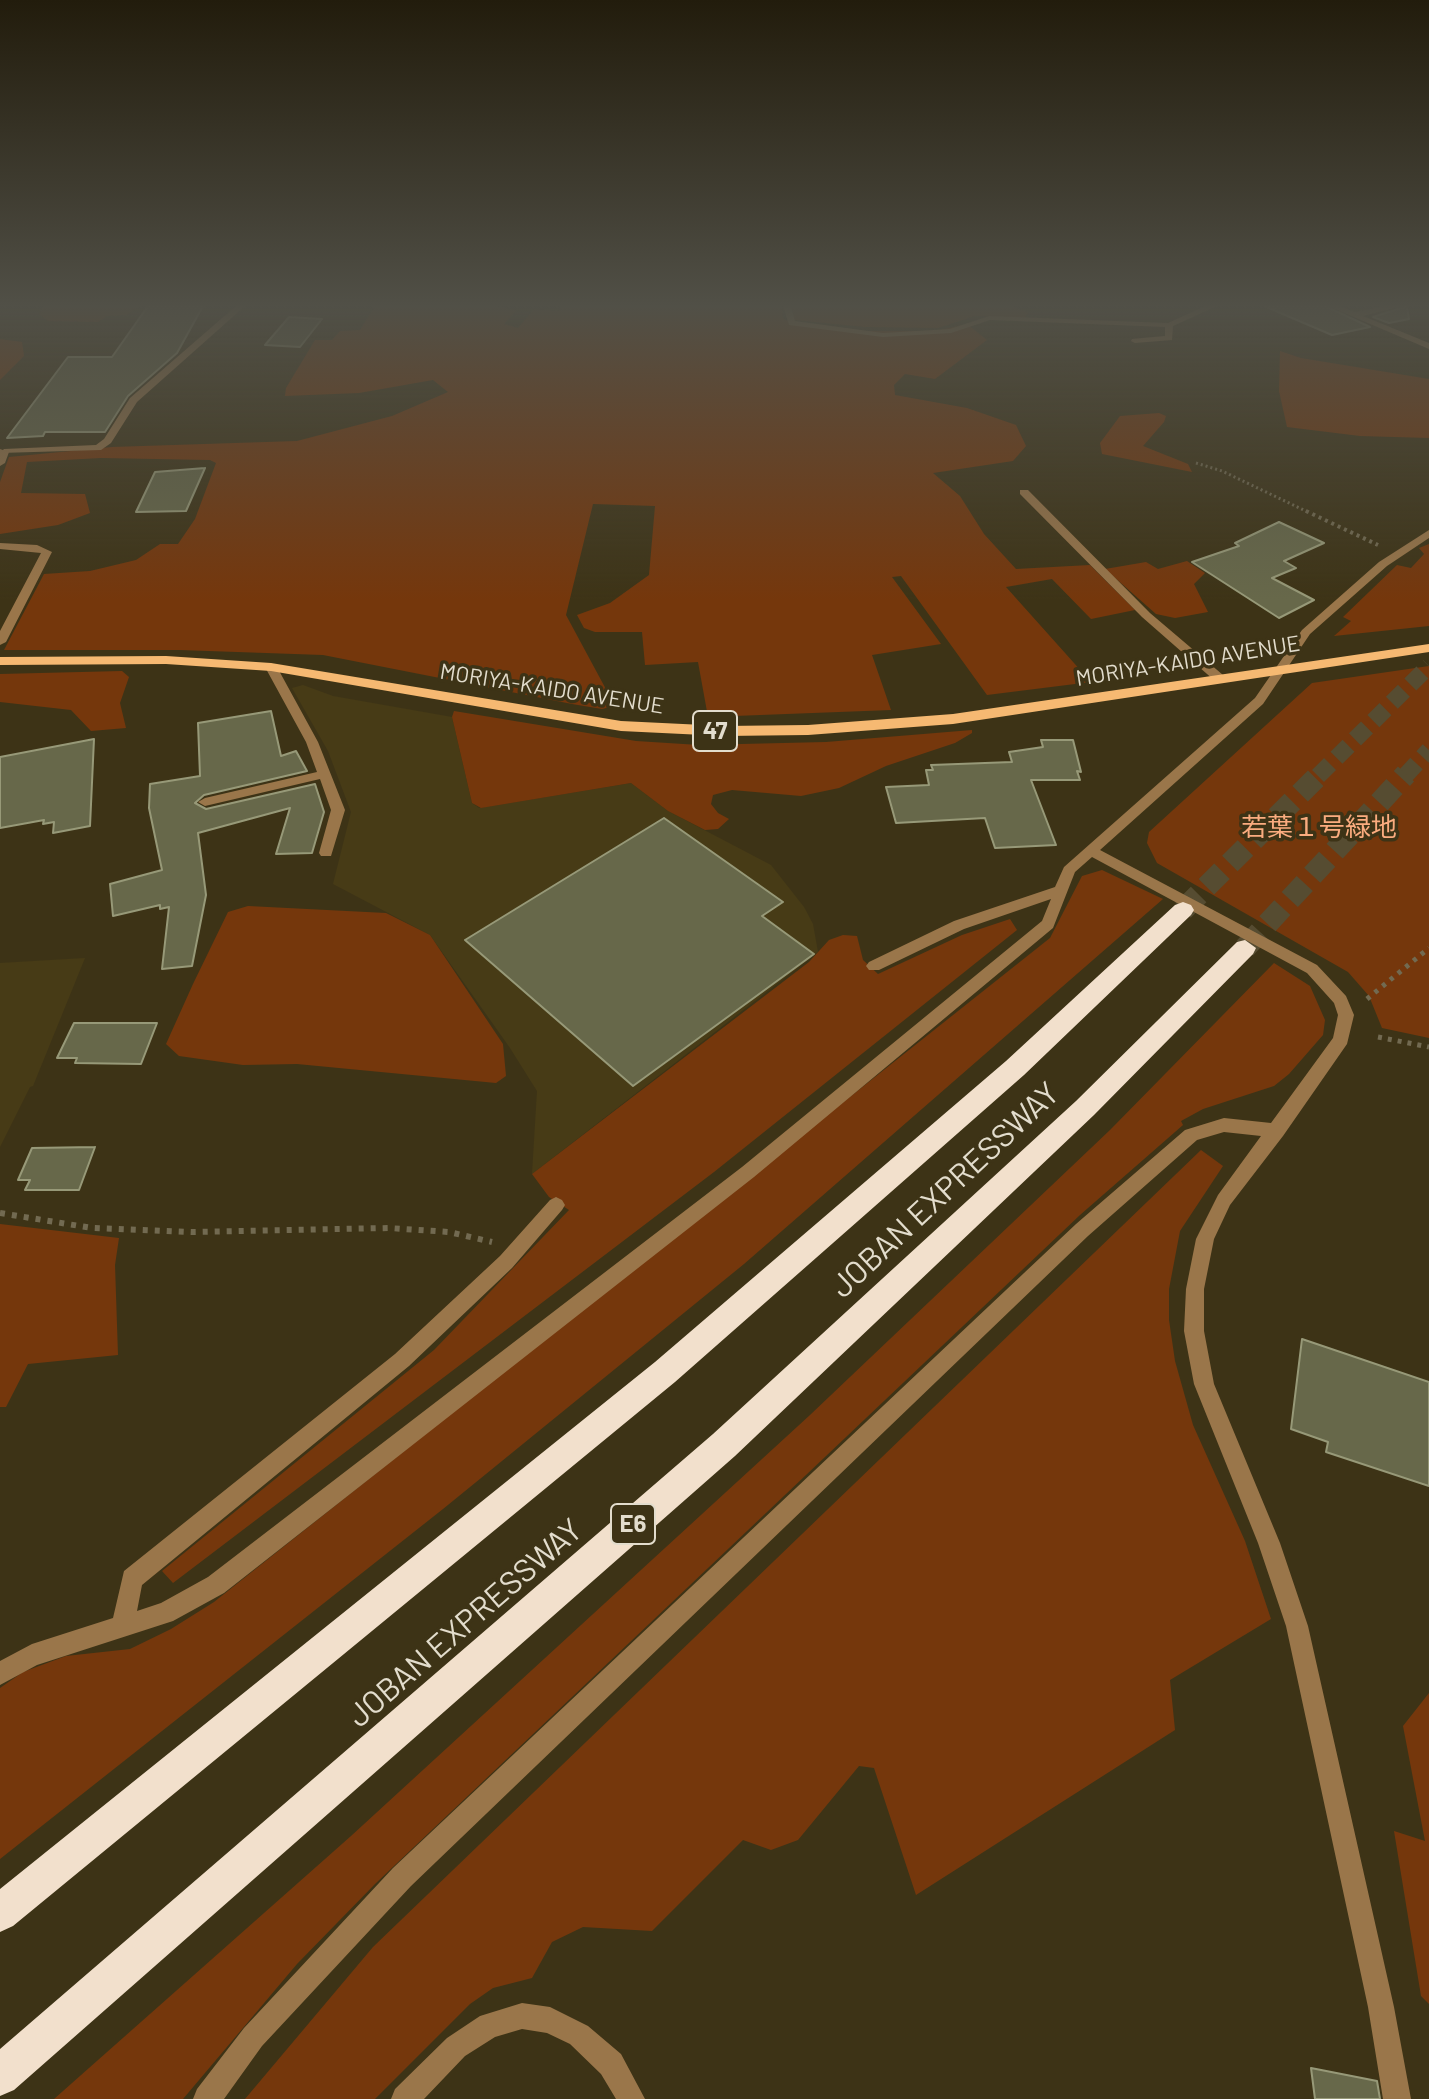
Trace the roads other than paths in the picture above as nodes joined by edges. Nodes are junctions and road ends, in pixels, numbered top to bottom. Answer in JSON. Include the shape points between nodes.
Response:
{"nodes":[{"id":1,"x":131,"y":404,"type":"edge"},
{"id":2,"x":2,"y":452,"type":"edge"},
{"id":3,"x":0,"y":463,"type":"edge"},
{"id":4,"x":1024,"y":492,"type":"dead end"},
{"id":5,"x":1429,"y":533,"type":"edge"},
{"id":6,"x":0,"y":546,"type":"edge"},
{"id":7,"x":0,"y":642,"type":"edge"},
{"id":8,"x":1429,"y":648,"type":"edge"},
{"id":9,"x":0,"y":661,"type":"edge"},
{"id":10,"x":271,"y":667,"type":"junction"},
{"id":11,"x":1284,"y":668,"type":"junction"},
{"id":12,"x":1219,"y":678,"type":"junction"},
{"id":13,"x":324,"y":774,"type":"junction"},
{"id":14,"x":205,"y":802,"type":"dead end"},
{"id":15,"x":1092,"y":851,"type":"junction"},
{"id":16,"x":326,"y":853,"type":"dead end"},
{"id":17,"x":1061,"y":890,"type":"junction"},
{"id":18,"x":1183,"y":910,"type":"tunnel mouth"},
{"id":19,"x":1245,"y":948,"type":"tunnel mouth"},
{"id":20,"x":874,"y":966,"type":"dead end"},
{"id":21,"x":1277,"y":1131,"type":"junction"},
{"id":22,"x":556,"y":1205,"type":"dead end"},
{"id":23,"x":123,"y":1624,"type":"junction"},
{"id":24,"x":0,"y":1674,"type":"edge"},
{"id":25,"x":0,"y":1913,"type":"edge"},
{"id":26,"x":0,"y":2076,"type":"edge"},
{"id":27,"x":207,"y":2099,"type":"edge"},
{"id":28,"x":405,"y":2099,"type":"edge"},
{"id":29,"x":631,"y":2099,"type":"edge"},
{"id":30,"x":1397,"y":2099,"type":"edge"}],
"edges":[{"from":1,"to":2,"type":"street","via":[[98,448]]},
{"from":2,"to":3,"type":"street"},
{"from":4,"to":12,"type":"street","via":[[1134,604]]},
{"from":5,"to":11,"type":"street","via":[[1306,632]]},
{"from":6,"to":7,"type":"street","via":[[47,552]]},
{"from":8,"to":11,"type":"main road","name":"MORIYA-KAIDO AVENUE","number":"47"},
{"from":9,"to":10,"type":"main road","name":"MORIYA-KAIDO AVENUE","number":"47","via":[[166,660]]},
{"from":10,"to":12,"type":"main road","name":"MORIYA-KAIDO AVENUE","number":"47","via":[[621,726],[724,731],[953,719]]},
{"from":10,"to":13,"type":"street"},
{"from":11,"to":12,"type":"main road","name":"MORIYA-KAIDO AVENUE","number":"47"},
{"from":11,"to":15,"type":"street","via":[[1259,701]]},
{"from":13,"to":14,"type":"street"},
{"from":13,"to":16,"type":"street","via":[[338,810]]},
{"from":15,"to":17,"type":"street","via":[[1069,870]]},
{"from":15,"to":21,"type":"street","via":[[1312,969],[1341,1000],[1346,1026],[1341,1040]]},
{"from":17,"to":20,"type":"street","via":[[959,925]]},
{"from":17,"to":23,"type":"street","via":[[1048,924],[748,1172],[216,1585],[165,1613]]},
{"from":18,"to":25,"type":"highway","name":"JOBAN EXPRESSWAY","via":[[1015,1068],[665,1372]]},
{"from":19,"to":26,"type":"highway","name":"JOBAN EXPRESSWAY","number":"E6","via":[[1085,1108],[724,1445]]},
{"from":21,"to":27,"type":"street","via":[[1224,1125],[1191,1135],[1082,1230],[402,1877],[253,2037]]},
{"from":21,"to":30,"type":"street","via":[[1224,1200],[1205,1239],[1194,1331],[1209,1397],[1297,1626]]},
{"from":22,"to":23,"type":"street","via":[[402,1360],[132,1579]]},
{"from":23,"to":24,"type":"street","via":[[32,1655]]},
{"from":28,"to":29,"type":"street","via":[[456,2047],[489,2025],[522,2016],[550,2020],[579,2035],[611,2064]]}]}
